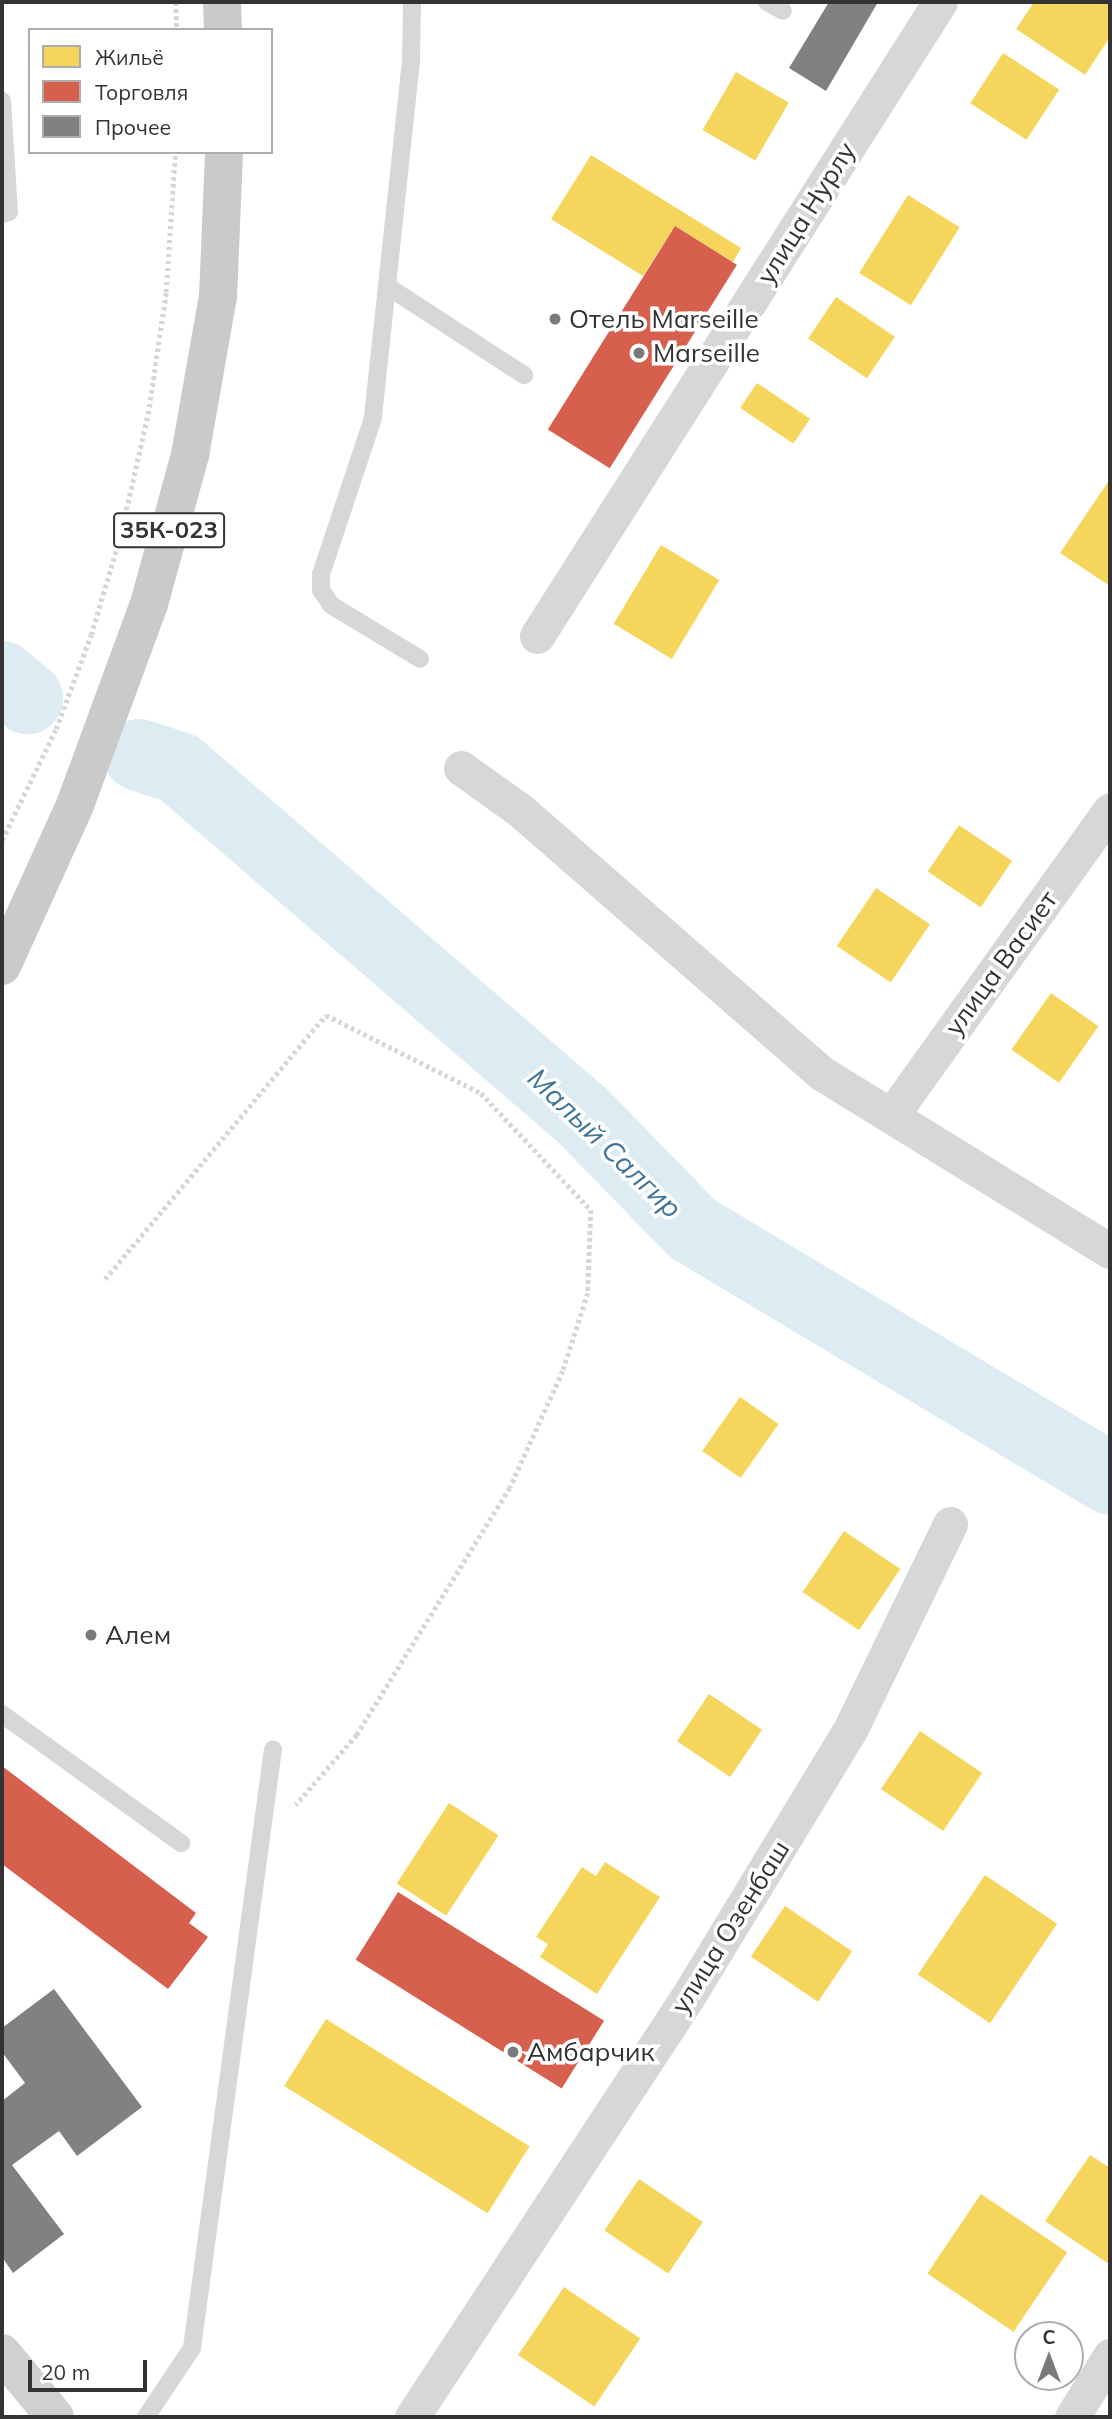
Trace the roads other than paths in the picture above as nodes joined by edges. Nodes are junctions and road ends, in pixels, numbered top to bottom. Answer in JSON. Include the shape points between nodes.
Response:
{"nodes":[{"id":1,"x":222,"y":2,"type":"edge"},
{"id":2,"x":412,"y":2,"type":"edge"},
{"id":3,"x":940,"y":2,"type":"edge"},
{"id":4,"x":223,"y":28,"type":"edge"},
{"id":5,"x":2,"y":101,"type":"edge"},
{"id":6,"x":223,"y":154,"type":"edge"},
{"id":7,"x":2,"y":214,"type":"edge"},
{"id":8,"x":390,"y":288,"type":"junction"},
{"id":9,"x":524,"y":375,"type":"dead end"},
{"id":10,"x":537,"y":636,"type":"dead end"},
{"id":11,"x":420,"y":659,"type":"dead end"},
{"id":12,"x":461,"y":768,"type":"dead end"},
{"id":13,"x":1110,"y":810,"type":"edge"},
{"id":14,"x":2,"y":966,"type":"edge"},
{"id":15,"x":891,"y":1116,"type":"junction"},
{"id":16,"x":1110,"y":1251,"type":"edge"},
{"id":17,"x":950,"y":1524,"type":"dead end"},
{"id":18,"x":2,"y":1714,"type":"edge"},
{"id":19,"x":273,"y":1749,"type":"dead end"},
{"id":20,"x":181,"y":1843,"type":"dead end"},
{"id":21,"x":2,"y":2353,"type":"edge"},
{"id":22,"x":1110,"y":2356,"type":"edge"},
{"id":23,"x":55,"y":2417,"type":"edge"},
{"id":24,"x":146,"y":2417,"type":"edge"},
{"id":25,"x":412,"y":2417,"type":"edge"},
{"id":26,"x":1072,"y":2417,"type":"edge"}],
"edges":[{"from":1,"to":4,"type":"main road"},
{"from":2,"to":8,"type":"lane","via":[[411,61]]},
{"from":3,"to":10,"type":"street","name":"улица Нурлу"},
{"from":5,"to":7,"type":"lane","via":[[9,212]]},
{"from":6,"to":14,"type":"main road","number":"35К-023","via":[[218,297],[190,455],[149,604],[75,805]]},
{"from":8,"to":9,"type":"lane"},
{"from":8,"to":11,"type":"lane","via":[[373,418],[321,574],[321,590],[331,605]]},
{"from":12,"to":15,"type":"street","via":[[521,811],[823,1073]]},
{"from":13,"to":15,"type":"street","name":"улица Васиет"},
{"from":15,"to":16,"type":"street"},
{"from":17,"to":25,"type":"street","name":"улица Озенбаш","via":[[850,1730],[687,1998]]},
{"from":18,"to":20,"type":"lane"},
{"from":19,"to":24,"type":"lane","via":[[192,2348]]},
{"from":21,"to":23,"type":"main road"},
{"from":22,"to":26,"type":"street"}]}
